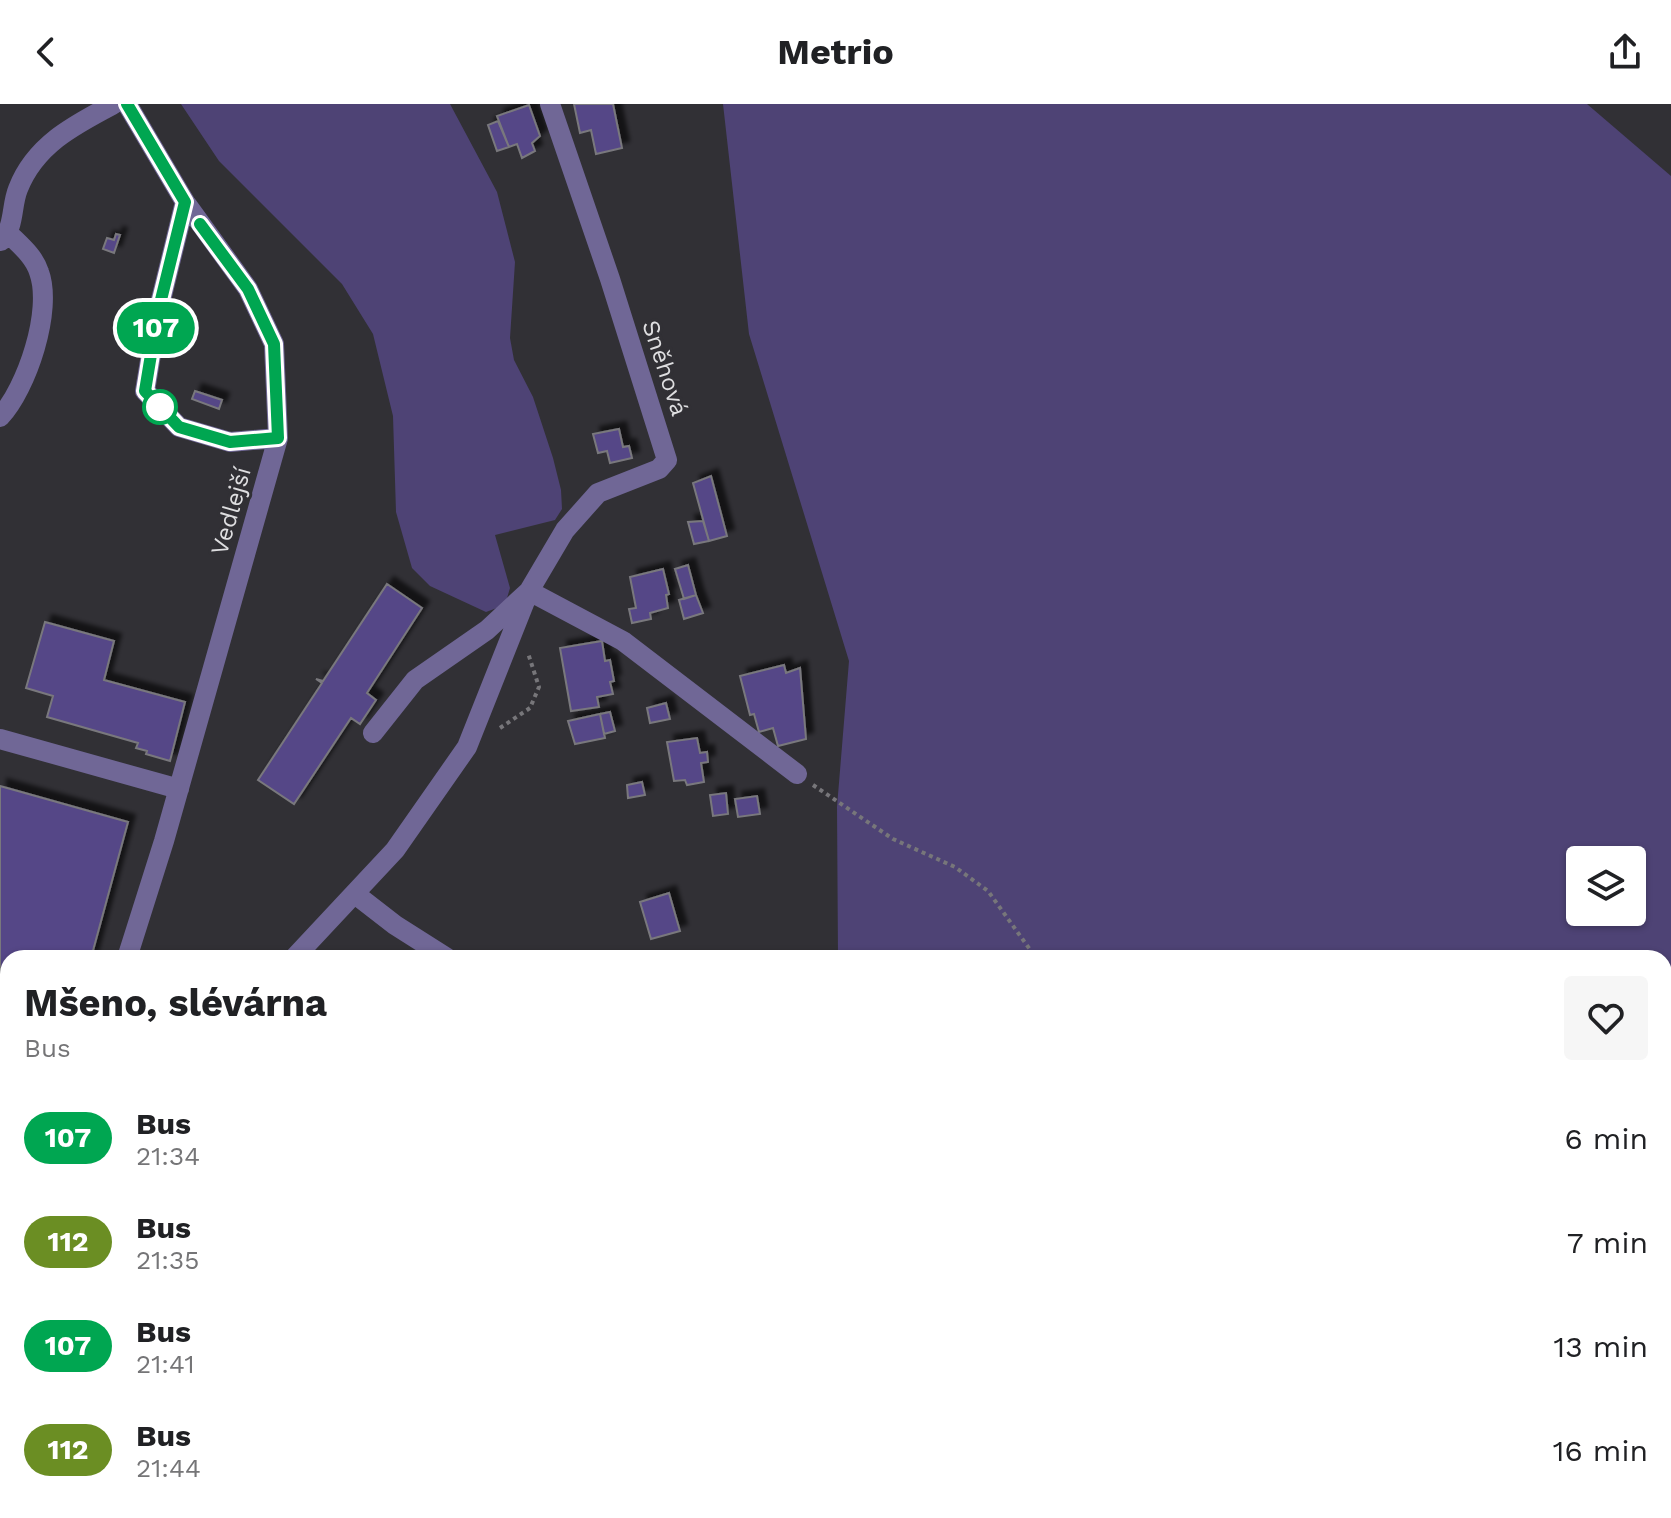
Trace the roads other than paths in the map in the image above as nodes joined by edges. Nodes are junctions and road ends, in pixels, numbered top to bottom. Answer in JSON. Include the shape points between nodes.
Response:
{"nodes":[{"id":1,"x":114,"y":104,"type":"edge"},
{"id":2,"x":127,"y":104,"type":"edge"},
{"id":3,"x":550,"y":104,"type":"edge"},
{"id":4,"x":185,"y":202,"type":"junction"},
{"id":5,"x":4,"y":238,"type":"edge"},
{"id":6,"x":0,"y":417,"type":"edge"},
{"id":7,"x":278,"y":438,"type":"junction"},
{"id":8,"x":529,"y":591,"type":"junction"},
{"id":9,"x":373,"y":733,"type":"dead end"},
{"id":10,"x":0,"y":739,"type":"edge"},
{"id":11,"x":797,"y":774,"type":"road end"},
{"id":12,"x":179,"y":789,"type":"junction"},
{"id":13,"x":355,"y":894,"type":"junction"},
{"id":14,"x":129,"y":950,"type":"edge"},
{"id":15,"x":302,"y":950,"type":"edge"},
{"id":16,"x":434,"y":950,"type":"edge"}],
"edges":[{"from":1,"to":5,"type":"street","via":[[45,146],[27,168]]},
{"from":2,"to":4,"type":"street","name":"Vedlejší"},
{"from":3,"to":8,"type":"street","name":"Sněhová","via":[[667,460],[659,469],[598,493],[565,530]]},
{"from":4,"to":7,"type":"street","name":"Vedlejší","via":[[248,289],[274,344]]},
{"from":4,"to":7,"type":"street","via":[[145,391],[179,427],[230,442]]},
{"from":5,"to":6,"type":"street","via":[[28,253],[40,273],[42,309],[32,362]]},
{"from":7,"to":12,"type":"street","name":"Vedlejší"},
{"from":8,"to":9,"type":"street","name":"Sněhová","via":[[487,630],[415,680]]},
{"from":8,"to":11,"type":"street","via":[[623,641]]},
{"from":8,"to":13,"type":"street","name":"Sněhová","via":[[467,747],[395,850]]},
{"from":10,"to":12,"type":"street"},
{"from":12,"to":14,"type":"street","name":"Vedlejší"},
{"from":13,"to":15,"type":"street","name":"Sněhová"},
{"from":13,"to":16,"type":"street"}]}
